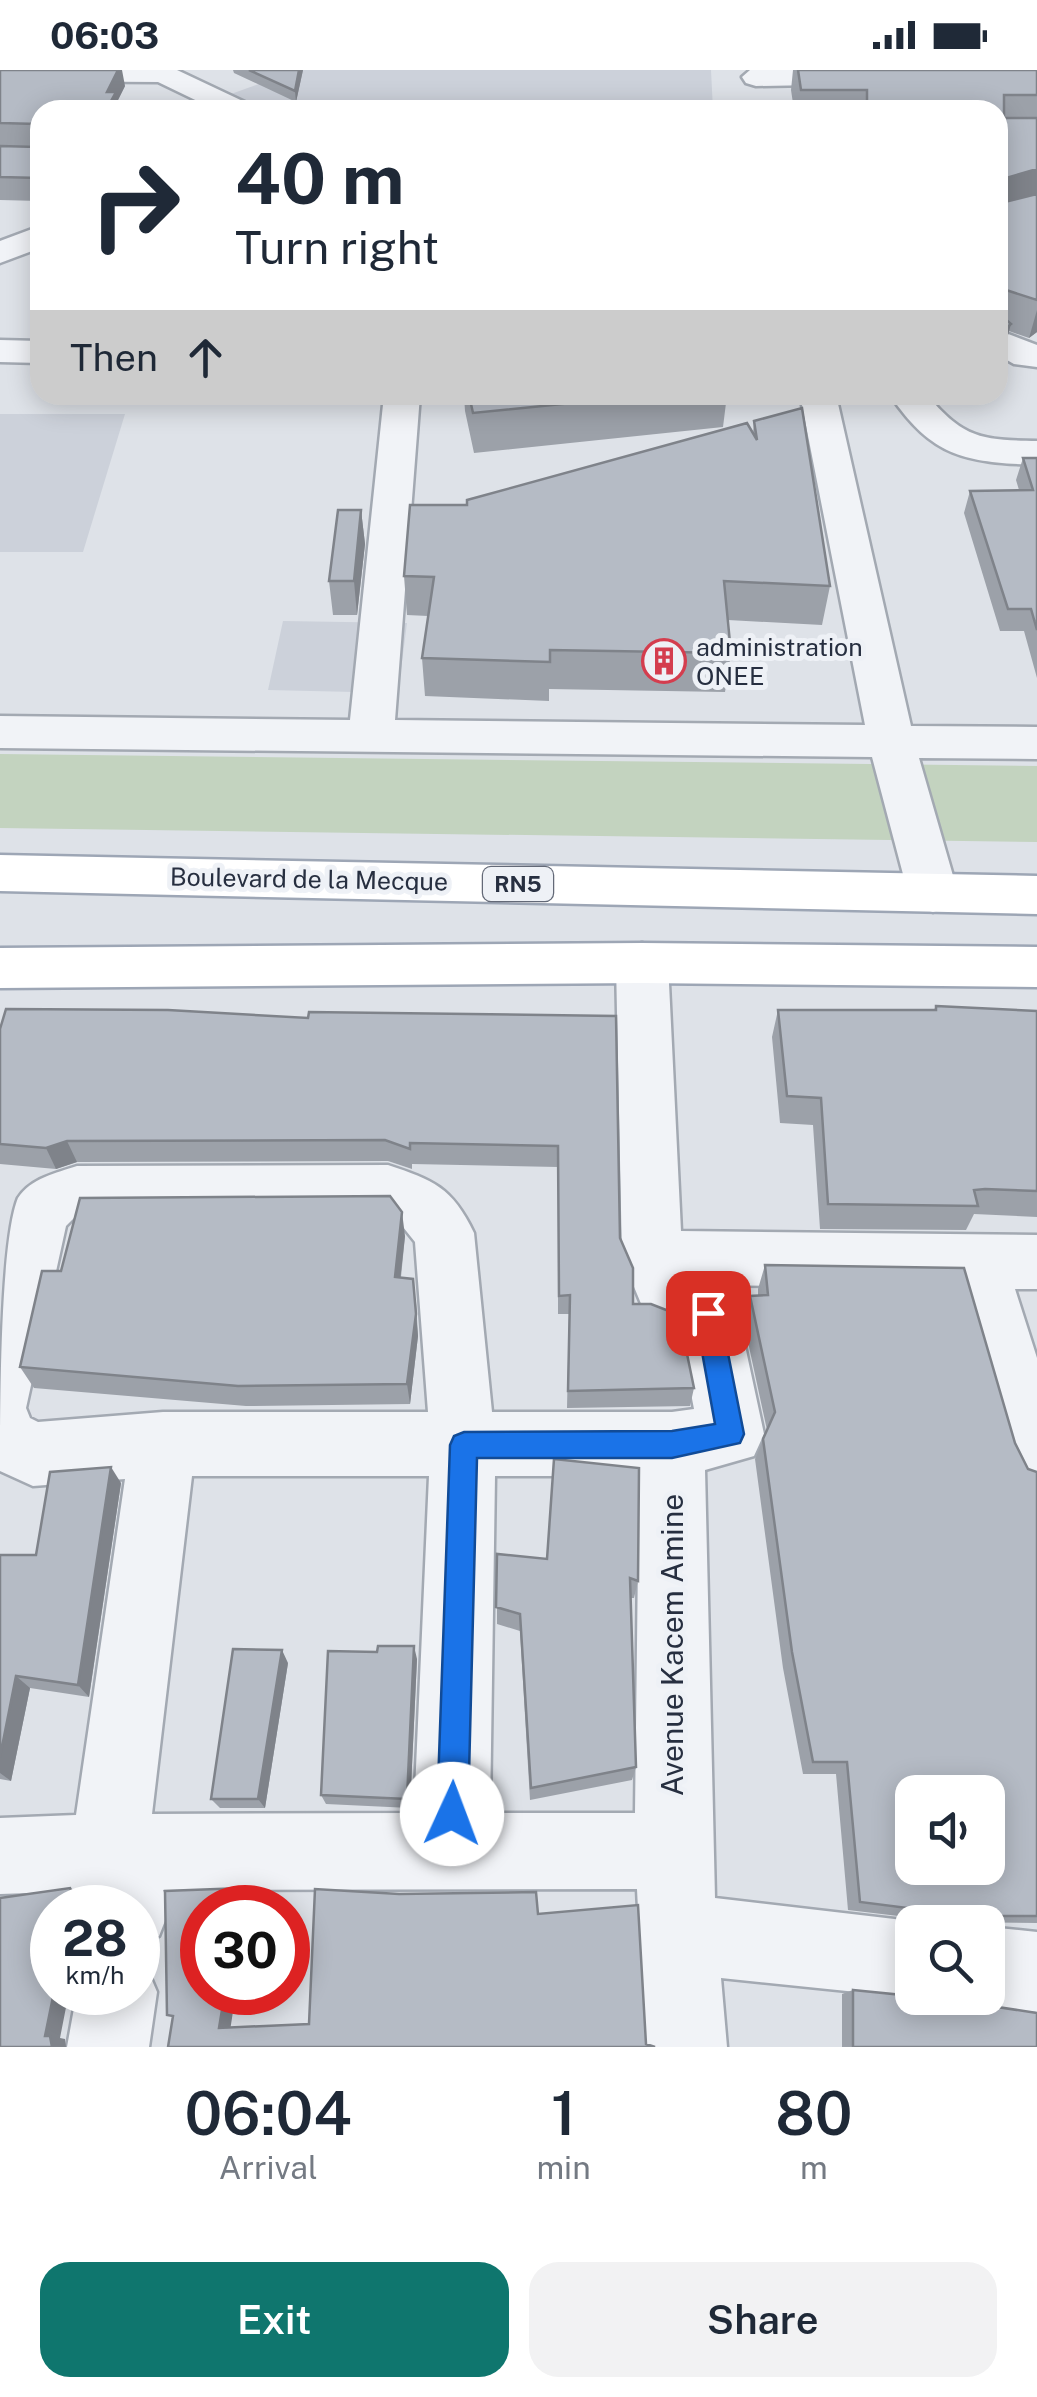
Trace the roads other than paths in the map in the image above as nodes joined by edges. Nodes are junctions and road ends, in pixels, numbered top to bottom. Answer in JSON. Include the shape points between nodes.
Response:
{"nodes":[{"id":1,"x":12,"y":72,"type":"edge"},
{"id":2,"x":158,"y":72,"type":"edge"},
{"id":3,"x":756,"y":73,"type":"edge"},
{"id":4,"x":901,"y":76,"type":"edge"},
{"id":5,"x":232,"y":77,"type":"dead end"},
{"id":6,"x":201,"y":100,"type":"edge"},
{"id":7,"x":760,"y":100,"type":"edge"},
{"id":8,"x":30,"y":240,"type":"edge"},
{"id":9,"x":0,"y":253,"type":"edge"},
{"id":10,"x":1008,"y":346,"type":"edge"},
{"id":11,"x":0,"y":352,"type":"edge"},
{"id":12,"x":30,"y":352,"type":"edge"},
{"id":13,"x":1037,"y":356,"type":"edge"},
{"id":14,"x":401,"y":405,"type":"edge"},
{"id":15,"x":820,"y":405,"type":"edge"},
{"id":16,"x":916,"y":405,"type":"edge"},
{"id":17,"x":1037,"y":453,"type":"edge"},
{"id":18,"x":0,"y":732,"type":"edge"},
{"id":19,"x":371,"y":736,"type":"junction"},
{"id":20,"x":891,"y":740,"type":"junction"},
{"id":21,"x":1037,"y":742,"type":"edge"},
{"id":22,"x":0,"y":872,"type":"edge"},
{"id":23,"x":932,"y":892,"type":"junction"},
{"id":24,"x":1037,"y":895,"type":"edge"},
{"id":25,"x":642,"y":963,"type":"junction"},
{"id":26,"x":1037,"y":967,"type":"edge"},
{"id":27,"x":0,"y":968,"type":"edge"},
{"id":28,"x":16,"y":1256,"type":"edge"},
{"id":29,"x":652,"y":1258,"type":"junction"},
{"id":30,"x":976,"y":1261,"type":"junction"},
{"id":31,"x":1037,"y":1262,"type":"edge"},
{"id":32,"x":0,"y":1395,"type":"edge"},
{"id":33,"x":0,"y":1423,"type":"edge"},
{"id":34,"x":163,"y":1444,"type":"junction"},
{"id":35,"x":672,"y":1444,"type":"junction"},
{"id":36,"x":464,"y":1445,"type":"junction"},
{"id":37,"x":1037,"y":1462,"type":"edge"},
{"id":38,"x":451,"y":1851,"type":"junction"},
{"id":39,"x":673,"y":1851,"type":"junction"},
{"id":40,"x":0,"y":1856,"type":"edge"},
{"id":41,"x":120,"y":1880,"type":"edge"},
{"id":42,"x":680,"y":1934,"type":"junction"},
{"id":43,"x":895,"y":1957,"type":"edge"},
{"id":44,"x":1005,"y":1969,"type":"edge"},
{"id":45,"x":1037,"y":1972,"type":"edge"},
{"id":46,"x":113,"y":2015,"type":"edge"},
{"id":47,"x":108,"y":2047,"type":"edge"},
{"id":48,"x":686,"y":2047,"type":"edge"}],
"edges":[{"from":1,"to":2,"type":"street"},
{"from":2,"to":6,"type":"street"},
{"from":3,"to":4,"type":"street"},
{"from":3,"to":7,"type":"street"},
{"from":5,"to":6,"type":"street"},
{"from":8,"to":9,"type":"street"},
{"from":10,"to":13,"type":"street"},
{"from":11,"to":12,"type":"street"},
{"from":14,"to":19,"type":"street"},
{"from":15,"to":20,"type":"street"},
{"from":16,"to":17,"type":"street","via":[[952,443]]},
{"from":18,"to":19,"type":"street"},
{"from":19,"to":20,"type":"street"},
{"from":20,"to":21,"type":"street"},
{"from":20,"to":23,"type":"street"},
{"from":22,"to":23,"type":"main road","name":"Boulevard de la Mecque","number":"RN5"},
{"from":23,"to":24,"type":"main road","name":"Boulevard de la Mecque","number":"RN5"},
{"from":25,"to":26,"type":"main road"},
{"from":25,"to":27,"type":"main road"},
{"from":25,"to":29,"type":"street"},
{"from":28,"to":32,"type":"street"},
{"from":28,"to":36,"type":"street","via":[[53,1200],[77,1191],[388,1190],[415,1199],[444,1234]]},
{"from":29,"to":30,"type":"street"},
{"from":29,"to":35,"type":"street","via":[[670,1298],[708,1313],[731,1434]]},
{"from":30,"to":31,"type":"street"},
{"from":30,"to":37,"type":"street"},
{"from":33,"to":34,"type":"street","via":[[7,1440],[33,1454]]},
{"from":34,"to":36,"type":"street"},
{"from":34,"to":41,"type":"street"},
{"from":35,"to":36,"type":"street"},
{"from":35,"to":39,"type":"street","name":"Avenue Kacem Amine"},
{"from":36,"to":38,"type":"street"},
{"from":38,"to":39,"type":"street"},
{"from":38,"to":41,"type":"street"},
{"from":39,"to":42,"type":"street","name":"Avenue Kacem Amine"},
{"from":40,"to":41,"type":"street"},
{"from":42,"to":43,"type":"street"},
{"from":42,"to":48,"type":"street","name":"Avenue Kacem Amine"},
{"from":44,"to":45,"type":"street"},
{"from":46,"to":47,"type":"street"}]}
